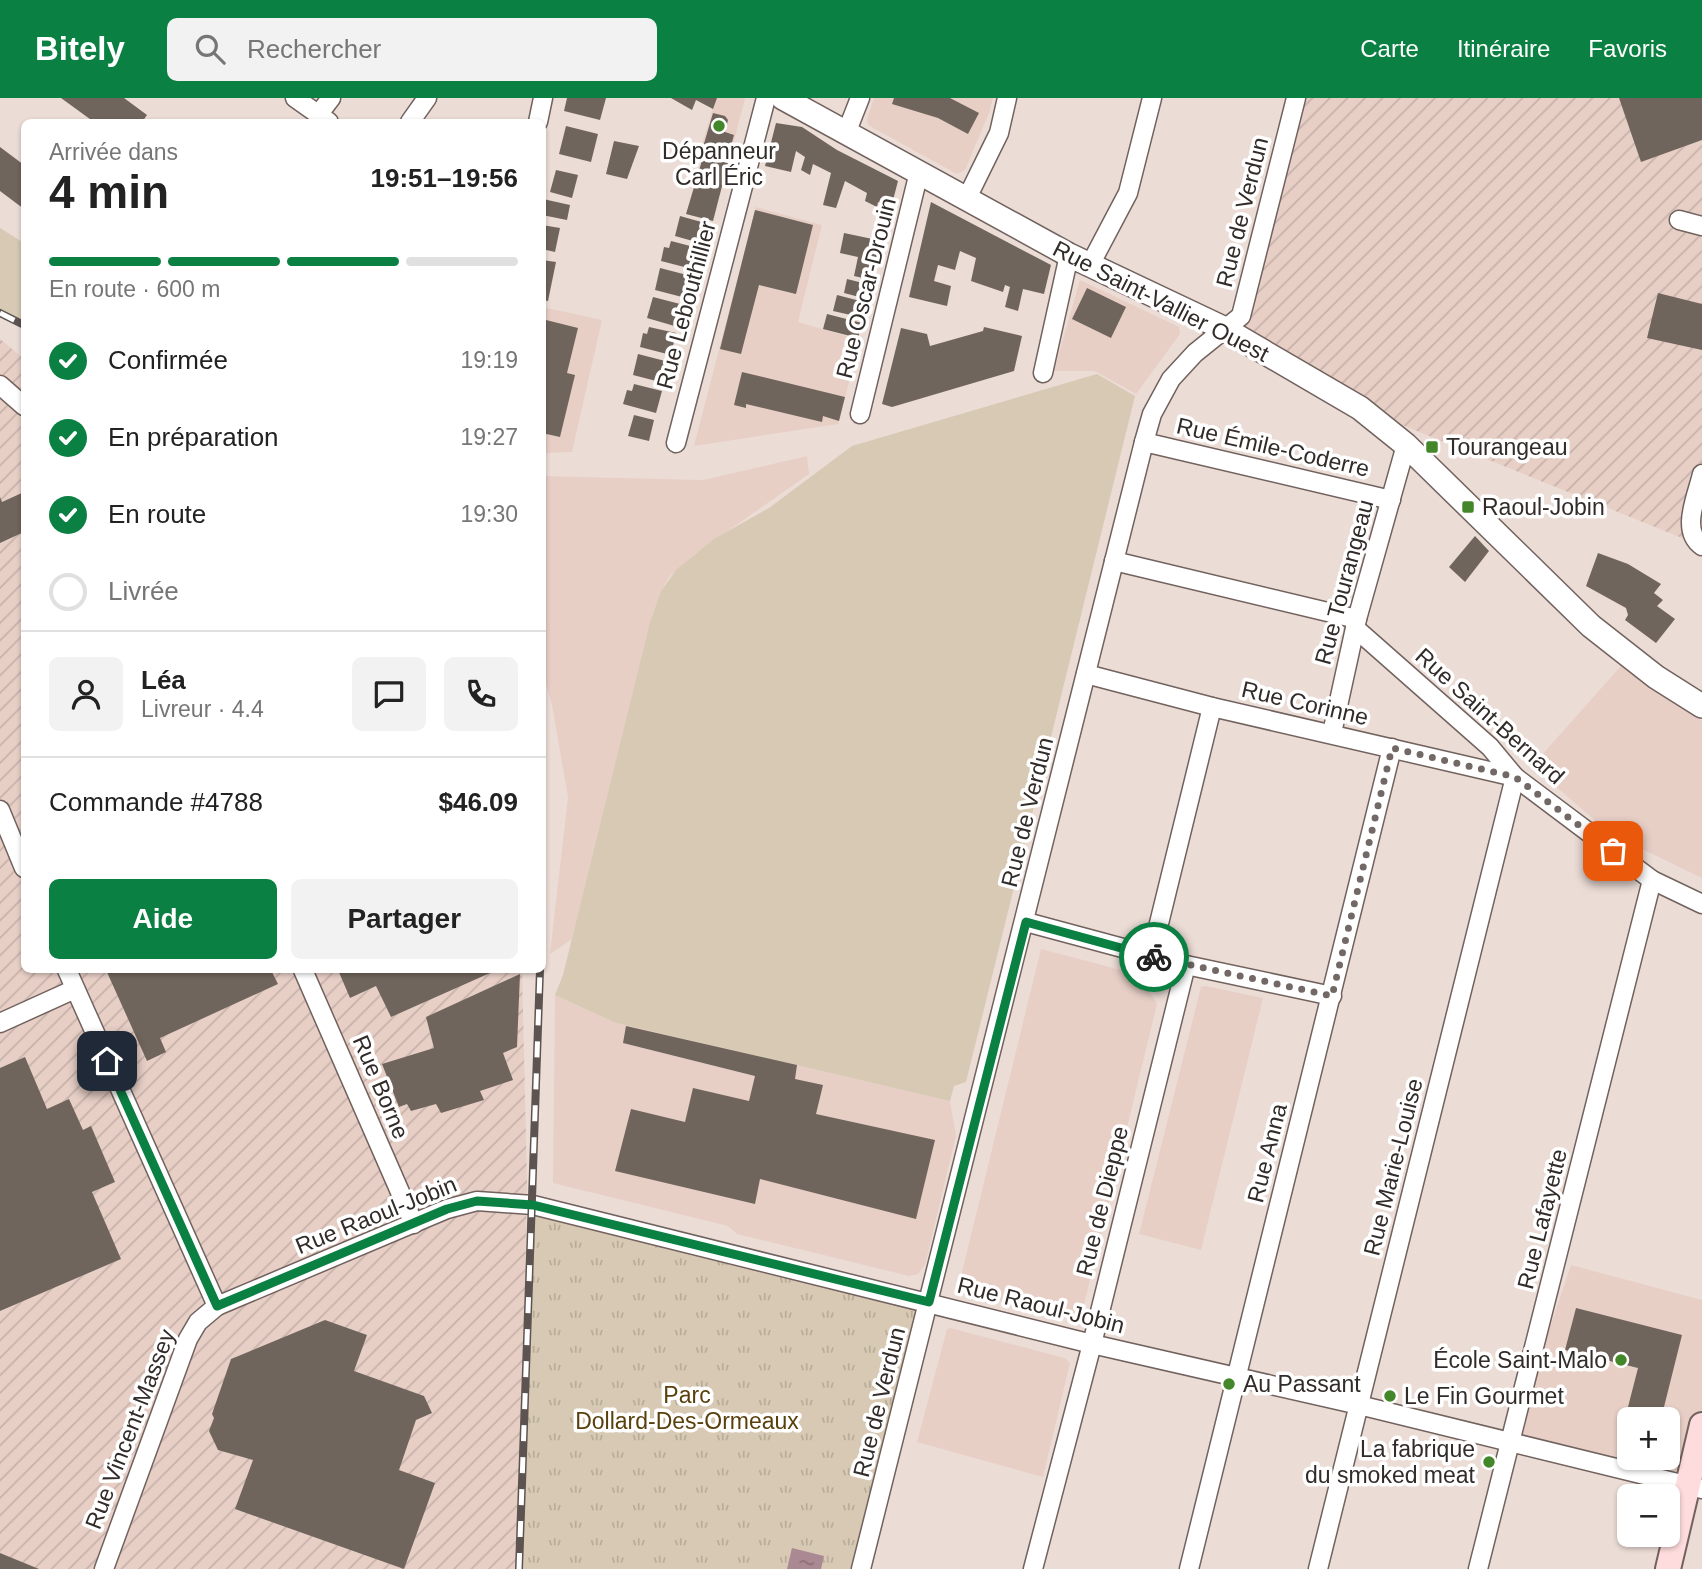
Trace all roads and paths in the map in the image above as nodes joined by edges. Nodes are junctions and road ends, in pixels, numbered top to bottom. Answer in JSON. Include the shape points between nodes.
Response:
{"nodes":[{"id":1,"x":295,"y":98,"type":"edge"},
{"id":2,"x":331,"y":98,"type":"edge"},
{"id":3,"x":427,"y":98,"type":"edge"},
{"id":4,"x":544,"y":98,"type":"edge"},
{"id":5,"x":766,"y":98,"type":"edge"},
{"id":6,"x":783,"y":98,"type":"edge"},
{"id":7,"x":860,"y":98,"type":"edge"},
{"id":8,"x":1007,"y":98,"type":"edge"},
{"id":9,"x":1152,"y":98,"type":"edge"},
{"id":10,"x":1296,"y":98,"type":"edge"},
{"id":11,"x":324,"y":119,"type":"edge"},
{"id":12,"x":412,"y":119,"type":"edge"},
{"id":13,"x":539,"y":119,"type":"edge"},
{"id":14,"x":847,"y":131,"type":"junction"},
{"id":15,"x":919,"y":173,"type":"junction"},
{"id":16,"x":967,"y":198,"type":"junction"},
{"id":17,"x":1679,"y":220,"type":"dead end"},
{"id":18,"x":1702,"y":226,"type":"edge"},
{"id":19,"x":1079,"y":260,"type":"junction"},
{"id":20,"x":1223,"y":328,"type":"junction"},
{"id":21,"x":1043,"y":373,"type":"dead end"},
{"id":22,"x":0,"y":384,"type":"edge"},
{"id":23,"x":21,"y":402,"type":"edge"},
{"id":24,"x":860,"y":414,"type":"dead end"},
{"id":25,"x":1144,"y":442,"type":"junction"},
{"id":26,"x":676,"y":443,"type":"dead end"},
{"id":27,"x":1406,"y":445,"type":"junction"},
{"id":28,"x":1702,"y":474,"type":"edge"},
{"id":29,"x":1391,"y":500,"type":"junction"},
{"id":30,"x":1702,"y":546,"type":"edge"},
{"id":31,"x":1114,"y":561,"type":"junction"},
{"id":32,"x":1356,"y":624,"type":"junction"},
{"id":33,"x":1086,"y":674,"type":"junction"},
{"id":34,"x":1702,"y":706,"type":"edge"},
{"id":35,"x":1212,"y":707,"type":"junction"},
{"id":36,"x":1332,"y":733,"type":"junction"},
{"id":37,"x":1392,"y":748,"type":"junction"},
{"id":38,"x":1515,"y":777,"type":"junction"},
{"id":39,"x":0,"y":810,"type":"edge"},
{"id":40,"x":21,"y":861,"type":"edge"},
{"id":41,"x":1652,"y":880,"type":"junction"},
{"id":42,"x":1702,"y":904,"type":"edge"},
{"id":43,"x":1026,"y":922,"type":"junction"},
{"id":44,"x":1151,"y":956,"type":"junction"},
{"id":45,"x":1185,"y":965,"type":"junction"},
{"id":46,"x":68,"y":973,"type":"edge"},
{"id":47,"x":304,"y":973,"type":"edge"},
{"id":48,"x":75,"y":989,"type":"junction"},
{"id":49,"x":1332,"y":996,"type":"junction"},
{"id":50,"x":0,"y":1023,"type":"edge"},
{"id":51,"x":414,"y":1224,"type":"junction"},
{"id":52,"x":929,"y":1302,"type":"junction"},
{"id":53,"x":217,"y":1306,"type":"junction"},
{"id":54,"x":1092,"y":1344,"type":"junction"},
{"id":55,"x":1236,"y":1377,"type":"junction"},
{"id":56,"x":1359,"y":1405,"type":"junction"},
{"id":57,"x":1702,"y":1425,"type":"edge"},
{"id":58,"x":1511,"y":1443,"type":"junction"},
{"id":59,"x":1694,"y":1487,"type":"edge"},
{"id":60,"x":104,"y":1569,"type":"edge"},
{"id":61,"x":861,"y":1569,"type":"edge"},
{"id":62,"x":1033,"y":1569,"type":"edge"},
{"id":63,"x":1189,"y":1569,"type":"edge"},
{"id":64,"x":1318,"y":1569,"type":"edge"},
{"id":65,"x":1478,"y":1569,"type":"edge"},
{"id":66,"x":1668,"y":1569,"type":"edge"}],
"edges":[{"from":1,"to":11,"type":"street"},
{"from":2,"to":11,"type":"street"},
{"from":3,"to":12,"type":"street"},
{"from":4,"to":13,"type":"street"},
{"from":5,"to":26,"type":"street","name":"Rue Lebouthillier"},
{"from":6,"to":14,"type":"street","name":"Rue Saint-Vallier Ouest"},
{"from":7,"to":14,"type":"street"},
{"from":8,"to":16,"type":"street","via":[[999,133]]},
{"from":9,"to":19,"type":"street","via":[[1128,192]]},
{"from":10,"to":20,"type":"street","name":"Rue de Verdun","via":[[1241,316]]},
{"from":14,"to":15,"type":"street","name":"Rue Saint-Vallier Ouest"},
{"from":15,"to":16,"type":"street","name":"Rue Saint-Vallier Ouest"},
{"from":15,"to":24,"type":"street","name":"Rue Oscar-Drouin"},
{"from":16,"to":19,"type":"street","name":"Rue Saint-Vallier Ouest"},
{"from":17,"to":18,"type":"street"},
{"from":19,"to":20,"type":"street","name":"Rue Saint-Vallier Ouest"},
{"from":19,"to":21,"type":"street"},
{"from":20,"to":25,"type":"street","name":"Rue de Verdun","via":[[1171,379]]},
{"from":20,"to":27,"type":"street","name":"Rue Saint-Vallier Ouest","via":[[1360,408]]},
{"from":22,"to":23,"type":"street"},
{"from":25,"to":29,"type":"street","name":"Rue Émile-Coderre"},
{"from":25,"to":31,"type":"street","name":"Rue de Verdun"},
{"from":27,"to":29,"type":"street","name":"Rue Tourangeau"},
{"from":27,"to":34,"type":"street","name":"Rue Saint-Vallier Ouest","via":[[1591,626]]},
{"from":28,"to":30,"type":"street","via":[[1691,523],[1691,532]]},
{"from":29,"to":32,"type":"street","name":"Rue Tourangeau"},
{"from":31,"to":32,"type":"street","name":"Rue Saint-Bernard"},
{"from":31,"to":33,"type":"street","name":"Rue de Verdun"},
{"from":32,"to":36,"type":"street","name":"Rue Tourangeau"},
{"from":32,"to":38,"type":"street","name":"Rue Saint-Bernard","via":[[1490,747]]},
{"from":33,"to":35,"type":"street","name":"Rue Corinne"},
{"from":33,"to":43,"type":"street","name":"Rue de Verdun"},
{"from":35,"to":36,"type":"street","name":"Rue Corinne"},
{"from":35,"to":44,"type":"street"},
{"from":36,"to":37,"type":"street","name":"Rue Corinne"},
{"from":37,"to":38,"type":"street","name":"Rue Corinne"},
{"from":37,"to":49,"type":"street","name":"Rue Anna"},
{"from":38,"to":41,"type":"street","name":"Rue Saint-Bernard"},
{"from":38,"to":56,"type":"street","name":"Rue Marie-Louise"},
{"from":39,"to":40,"type":"street"},
{"from":41,"to":42,"type":"street","name":"Rue Saint-Bernard"},
{"from":41,"to":58,"type":"street","name":"Rue Lafayette"},
{"from":43,"to":44,"type":"street"},
{"from":43,"to":52,"type":"street","name":"Rue de Verdun"},
{"from":44,"to":45,"type":"street"},
{"from":45,"to":49,"type":"street"},
{"from":45,"to":54,"type":"street","name":"Rue de Dieppe"},
{"from":46,"to":48,"type":"street"},
{"from":47,"to":51,"type":"street","name":"Rue Borne"},
{"from":48,"to":50,"type":"street"},
{"from":48,"to":53,"type":"street"},
{"from":49,"to":55,"type":"street","name":"Rue Anna"},
{"from":51,"to":52,"type":"street","name":"Rue Raoul-Jobin","via":[[477,1201],[533,1205]]},
{"from":51,"to":53,"type":"street","name":"Rue Raoul-Jobin"},
{"from":52,"to":54,"type":"street","name":"Rue Raoul-Jobin"},
{"from":52,"to":61,"type":"street","name":"Rue de Verdun"},
{"from":53,"to":60,"type":"street","name":"Rue Vincent-Massey","via":[[198,1322],[188,1339]]},
{"from":54,"to":55,"type":"street","name":"Rue Raoul-Jobin"},
{"from":54,"to":62,"type":"street","name":"Rue de Dieppe"},
{"from":55,"to":56,"type":"street","name":"Rue Raoul-Jobin"},
{"from":55,"to":63,"type":"street","name":"Rue Anna"},
{"from":56,"to":58,"type":"street","name":"Rue Raoul-Jobin"},
{"from":56,"to":64,"type":"street","name":"Rue Marie-Louise"},
{"from":57,"to":59,"type":"main road"},
{"from":58,"to":59,"type":"street","name":"Rue Raoul-Jobin"},
{"from":58,"to":65,"type":"street","name":"Rue Lafayette"},
{"from":59,"to":66,"type":"main road"}]}
